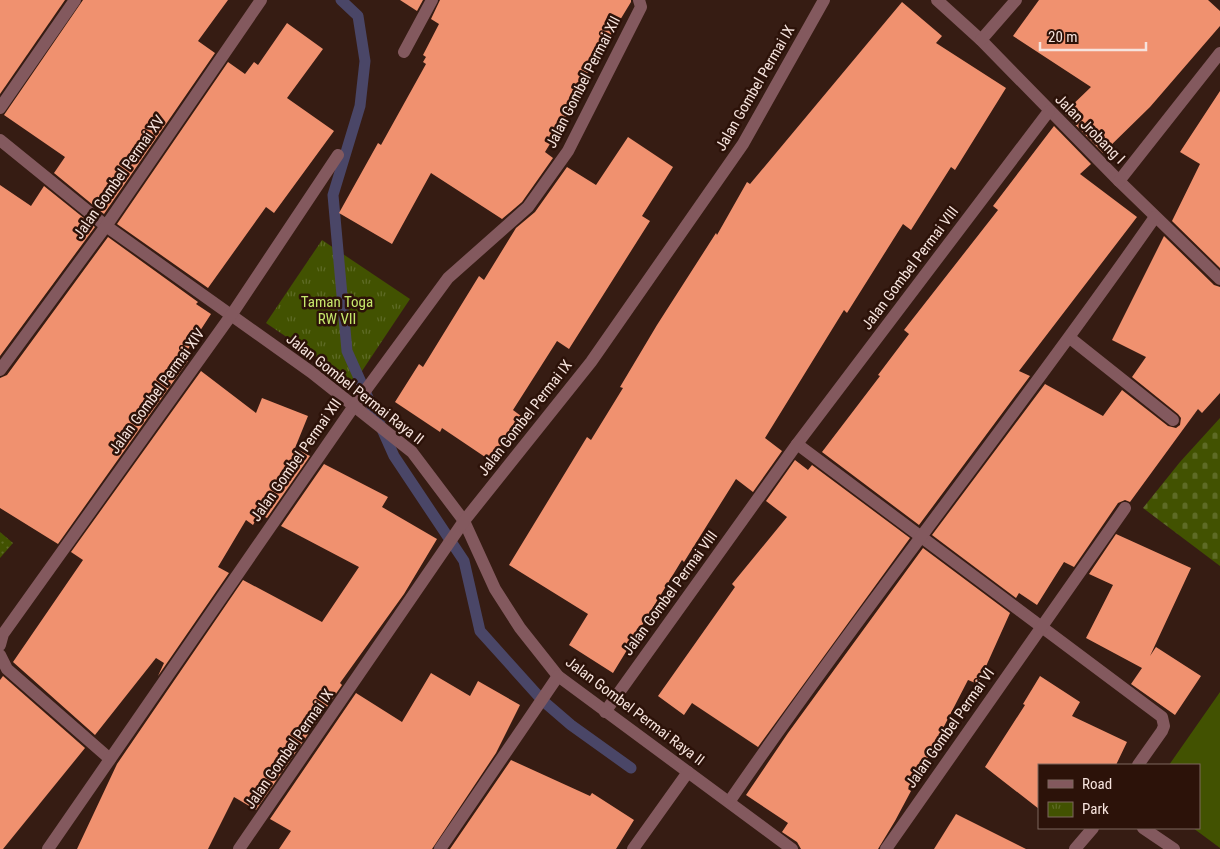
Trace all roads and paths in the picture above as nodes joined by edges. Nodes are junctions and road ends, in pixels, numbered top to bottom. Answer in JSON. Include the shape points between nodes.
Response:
{"nodes":[{"id":1,"x":74,"y":0,"type":"edge"},
{"id":2,"x":261,"y":0,"type":"edge"},
{"id":3,"x":432,"y":0,"type":"edge"},
{"id":4,"x":639,"y":0,"type":"edge"},
{"id":5,"x":824,"y":0,"type":"edge"},
{"id":6,"x":938,"y":0,"type":"edge"},
{"id":7,"x":1016,"y":0,"type":"edge"},
{"id":8,"x":981,"y":40,"type":"junction"},
{"id":9,"x":404,"y":52,"type":"dead end"},
{"id":10,"x":1220,"y":53,"type":"edge"},
{"id":11,"x":0,"y":108,"type":"edge"},
{"id":12,"x":1049,"y":111,"type":"junction"},
{"id":13,"x":0,"y":140,"type":"edge"},
{"id":14,"x":338,"y":155,"type":"dead end"},
{"id":15,"x":1119,"y":182,"type":"junction"},
{"id":16,"x":1155,"y":217,"type":"junction"},
{"id":17,"x":106,"y":226,"type":"junction"},
{"id":18,"x":1220,"y":279,"type":"edge"},
{"id":19,"x":232,"y":314,"type":"junction"},
{"id":20,"x":1070,"y":338,"type":"junction"},
{"id":21,"x":0,"y":370,"type":"edge"},
{"id":22,"x":354,"y":406,"type":"junction"},
{"id":23,"x":1173,"y":420,"type":"dead end"},
{"id":24,"x":797,"y":444,"type":"junction"},
{"id":25,"x":1125,"y":508,"type":"dead end"},
{"id":26,"x":464,"y":521,"type":"junction"},
{"id":27,"x":919,"y":536,"type":"junction"},
{"id":28,"x":1040,"y":626,"type":"junction"},
{"id":29,"x":0,"y":645,"type":"edge"},
{"id":30,"x":0,"y":655,"type":"edge"},
{"id":31,"x":558,"y":676,"type":"junction"},
{"id":32,"x":605,"y":712,"type":"junction"},
{"id":33,"x":110,"y":759,"type":"junction"},
{"id":34,"x":1139,"y":764,"type":"edge"},
{"id":35,"x":688,"y":772,"type":"junction"},
{"id":36,"x":729,"y":802,"type":"junction"},
{"id":37,"x":1092,"y":829,"type":"edge"},
{"id":38,"x":1144,"y":829,"type":"edge"},
{"id":39,"x":48,"y":849,"type":"edge"},
{"id":40,"x":239,"y":849,"type":"edge"},
{"id":41,"x":440,"y":849,"type":"edge"},
{"id":42,"x":632,"y":849,"type":"edge"},
{"id":43,"x":792,"y":849,"type":"edge"},
{"id":44,"x":886,"y":849,"type":"edge"},
{"id":45,"x":1075,"y":849,"type":"edge"},
{"id":46,"x":1174,"y":849,"type":"edge"}],
"edges":[{"from":1,"to":11,"type":"street"},
{"from":2,"to":17,"type":"street","name":"Jalan Gombel Permai XV"},
{"from":3,"to":9,"type":"street"},
{"from":4,"to":22,"type":"street","name":"Jalan Gombel Permai XII","via":[[641,7],[568,150],[528,207],[448,278]]},
{"from":5,"to":26,"type":"street","name":"Jalan Gombel Permai IX","via":[[743,144],[591,362]]},
{"from":6,"to":8,"type":"street","name":"Jalan Jrobang I"},
{"from":7,"to":8,"type":"street"},
{"from":8,"to":12,"type":"street","name":"Jalan Jrobang I"},
{"from":10,"to":15,"type":"street"},
{"from":12,"to":15,"type":"street","name":"Jalan Jrobang I"},
{"from":12,"to":24,"type":"street","name":"Jalan Gombel Permai VIII"},
{"from":13,"to":17,"type":"street","name":"Jalan Gombel Permai Raya II"},
{"from":14,"to":19,"type":"street","name":"Jalan Gombel Permai XIV"},
{"from":15,"to":16,"type":"street","name":"Jalan Jrobang I"},
{"from":16,"to":18,"type":"street","name":"Jalan Jrobang I"},
{"from":16,"to":20,"type":"street"},
{"from":17,"to":19,"type":"street","name":"Jalan Gombel Permai Raya II"},
{"from":17,"to":21,"type":"street","name":"Jalan Gombel Permai XV"},
{"from":19,"to":22,"type":"street","name":"Jalan Gombel Permai Raya II"},
{"from":19,"to":29,"type":"street","name":"Jalan Gombel Permai XIV","via":[[3,634]]},
{"from":20,"to":23,"type":"street"},
{"from":20,"to":27,"type":"street"},
{"from":22,"to":26,"type":"street","name":"Jalan Gombel Permai Raya II","via":[[412,452]]},
{"from":22,"to":33,"type":"street","name":"Jalan Gombel Permai XII"},
{"from":24,"to":27,"type":"street"},
{"from":24,"to":32,"type":"street","name":"Jalan Gombel Permai VIII"},
{"from":25,"to":28,"type":"street","name":"Jalan Gombel Permai VI"},
{"from":26,"to":31,"type":"street","name":"Jalan Gombel Permai Raya II","via":[[495,589],[520,628]]},
{"from":26,"to":40,"type":"street","name":"Jalan Gombel Permai IX"},
{"from":27,"to":28,"type":"street"},
{"from":27,"to":36,"type":"street"},
{"from":28,"to":34,"type":"street","via":[[1162,717],[1162,731]]},
{"from":28,"to":44,"type":"street","name":"Jalan Gombel Permai VI"},
{"from":30,"to":33,"type":"street","via":[[7,669]]},
{"from":31,"to":32,"type":"street","name":"Jalan Gombel Permai Raya II"},
{"from":31,"to":41,"type":"street"},
{"from":32,"to":35,"type":"street","name":"Jalan Gombel Permai Raya II"},
{"from":33,"to":39,"type":"street","name":"Jalan Gombel Permai XII"},
{"from":35,"to":36,"type":"street","name":"Jalan Gombel Permai Raya II"},
{"from":35,"to":42,"type":"street"},
{"from":36,"to":43,"type":"street","name":"Jalan Gombel Permai Raya II"},
{"from":37,"to":45,"type":"street"},
{"from":38,"to":46,"type":"street"}]}
